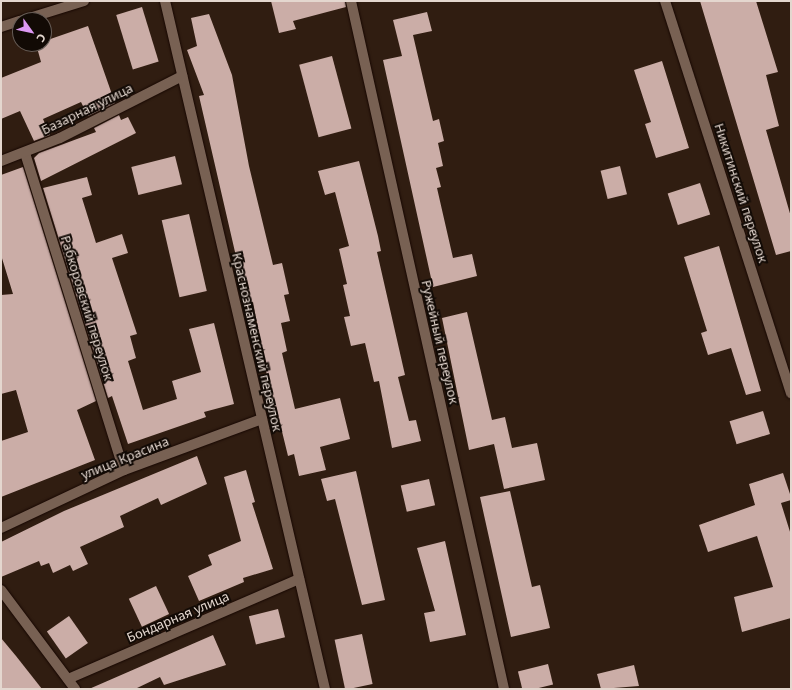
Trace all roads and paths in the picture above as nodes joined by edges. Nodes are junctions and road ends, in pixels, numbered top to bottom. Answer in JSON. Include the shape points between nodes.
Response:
{"nodes":[{"id":1,"x":84,"y":1,"type":"edge"},
{"id":2,"x":165,"y":1,"type":"edge"},
{"id":3,"x":351,"y":1,"type":"edge"},
{"id":4,"x":665,"y":1,"type":"edge"},
{"id":5,"x":49,"y":12,"type":"edge"},
{"id":6,"x":12,"y":24,"type":"edge"},
{"id":7,"x":1,"y":27,"type":"edge"},
{"id":8,"x":182,"y":76,"type":"junction"},
{"id":9,"x":25,"y":153,"type":"junction"},
{"id":10,"x":1,"y":161,"type":"edge"},
{"id":11,"x":787,"y":364,"type":"edge"},
{"id":12,"x":791,"y":392,"type":"edge"},
{"id":13,"x":262,"y":419,"type":"junction"},
{"id":14,"x":124,"y":470,"type":"junction"},
{"id":15,"x":1,"y":528,"type":"edge"},
{"id":16,"x":299,"y":578,"type":"junction"},
{"id":17,"x":1,"y":590,"type":"edge"},
{"id":18,"x":68,"y":679,"type":"junction"},
{"id":19,"x":75,"y":689,"type":"edge"},
{"id":20,"x":325,"y":689,"type":"edge"},
{"id":21,"x":504,"y":689,"type":"edge"}],
"edges":[{"from":1,"to":5,"type":"street"},
{"from":2,"to":8,"type":"street","name":"Краснознаменский переулок"},
{"from":3,"to":21,"type":"street","name":"Ружейный переулок"},
{"from":4,"to":11,"type":"street","name":"Никитинский переулок"},
{"from":6,"to":7,"type":"street"},
{"from":8,"to":9,"type":"street","name":"Базарная улица"},
{"from":8,"to":13,"type":"street","name":"Краснознаменский переулок"},
{"from":9,"to":10,"type":"street","name":"Базарная улица"},
{"from":9,"to":14,"type":"street","name":"Рабкоровский переулок"},
{"from":11,"to":12,"type":"street","name":"Никитинский переулок"},
{"from":13,"to":14,"type":"street","name":"улица Красина"},
{"from":13,"to":16,"type":"street","name":"Краснознаменский переулок"},
{"from":14,"to":15,"type":"street","name":"улица Красина"},
{"from":16,"to":18,"type":"street","name":"Бондарная улица"},
{"from":16,"to":20,"type":"street","name":"Краснознаменский переулок"},
{"from":17,"to":18,"type":"street"},
{"from":18,"to":19,"type":"street"}]}
